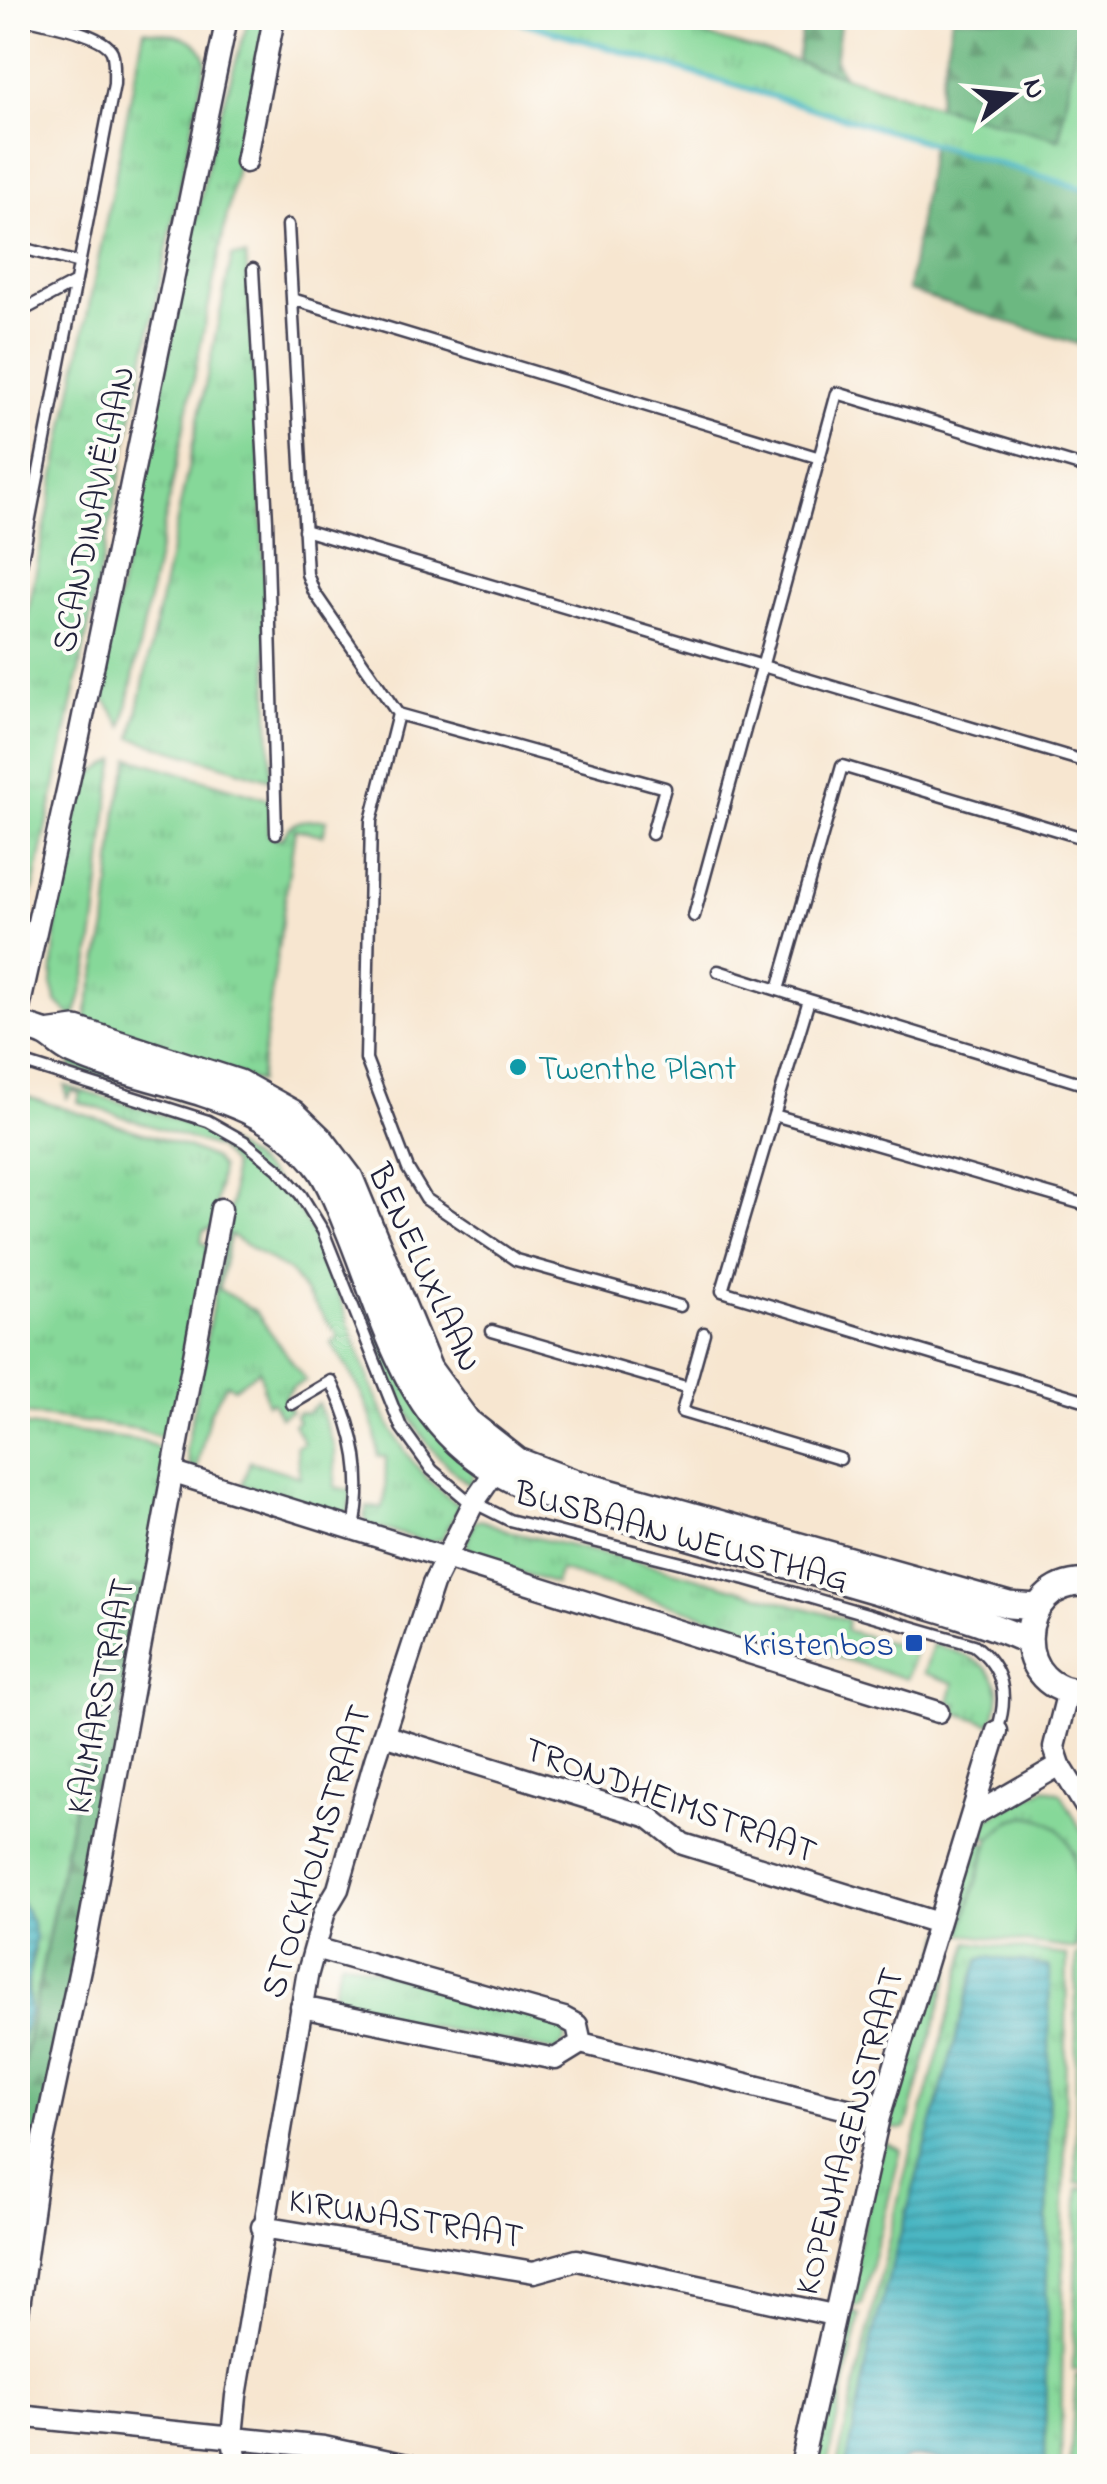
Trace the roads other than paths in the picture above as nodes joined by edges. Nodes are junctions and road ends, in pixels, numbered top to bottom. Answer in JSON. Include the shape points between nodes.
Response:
{"nodes":[{"id":1,"x":22,"y":18,"type":"edge"},
{"id":2,"x":227,"y":18,"type":"edge"},
{"id":3,"x":274,"y":18,"type":"edge"},
{"id":4,"x":246,"y":162,"type":"dead end"},
{"id":5,"x":288,"y":225,"type":"dead end"},
{"id":6,"x":18,"y":247,"type":"edge"},
{"id":7,"x":78,"y":263,"type":"junction"},
{"id":8,"x":253,"y":269,"type":"dead end"},
{"id":9,"x":74,"y":283,"type":"junction"},
{"id":10,"x":292,"y":300,"type":"junction"},
{"id":11,"x":18,"y":313,"type":"edge"},
{"id":12,"x":820,"y":458,"type":"junction"},
{"id":13,"x":1090,"y":469,"type":"edge"},
{"id":14,"x":304,"y":530,"type":"junction"},
{"id":15,"x":18,"y":580,"type":"edge"},
{"id":16,"x":764,"y":664,"type":"junction"},
{"id":17,"x":398,"y":714,"type":"junction"},
{"id":18,"x":1090,"y":763,"type":"edge"},
{"id":19,"x":276,"y":833,"type":"dead end"},
{"id":20,"x":652,"y":834,"type":"dead end"},
{"id":21,"x":1090,"y":840,"type":"edge"},
{"id":22,"x":694,"y":916,"type":"dead end"},
{"id":23,"x":718,"y":970,"type":"dead end"},
{"id":24,"x":778,"y":990,"type":"junction"},
{"id":25,"x":809,"y":1000,"type":"junction"},
{"id":26,"x":18,"y":1014,"type":"edge"},
{"id":27,"x":18,"y":1025,"type":"edge"},
{"id":28,"x":18,"y":1061,"type":"edge"},
{"id":29,"x":1090,"y":1086,"type":"edge"},
{"id":30,"x":774,"y":1115,"type":"junction"},
{"id":31,"x":1090,"y":1206,"type":"edge"},
{"id":32,"x":222,"y":1208,"type":"dead end"},
{"id":33,"x":680,"y":1306,"type":"dead end"},
{"id":34,"x":492,"y":1330,"type":"dead end"},
{"id":35,"x":704,"y":1334,"type":"dead end"},
{"id":36,"x":689,"y":1388,"type":"junction"},
{"id":37,"x":1090,"y":1402,"type":"edge"},
{"id":38,"x":292,"y":1404,"type":"dead end"},
{"id":39,"x":840,"y":1459,"type":"dead end"},
{"id":40,"x":501,"y":1462,"type":"junction"},
{"id":41,"x":174,"y":1473,"type":"junction"},
{"id":42,"x":474,"y":1502,"type":"junction"},
{"id":43,"x":354,"y":1528,"type":"junction"},
{"id":44,"x":446,"y":1556,"type":"junction"},
{"id":45,"x":1090,"y":1583,"type":"edge"},
{"id":46,"x":1037,"y":1607,"type":"junction"},
{"id":47,"x":1028,"y":1641,"type":"junction"},
{"id":48,"x":1079,"y":1692,"type":"edge"},
{"id":49,"x":938,"y":1712,"type":"dead end"},
{"id":50,"x":997,"y":1731,"type":"joint"},
{"id":51,"x":382,"y":1736,"type":"junction"},
{"id":52,"x":1060,"y":1765,"type":"junction"},
{"id":53,"x":1090,"y":1814,"type":"edge"},
{"id":54,"x":972,"y":1816,"type":"junction"},
{"id":55,"x":938,"y":1923,"type":"junction"},
{"id":56,"x":315,"y":1948,"type":"junction"},
{"id":57,"x":301,"y":2007,"type":"junction"},
{"id":58,"x":582,"y":2043,"type":"junction"},
{"id":59,"x":879,"y":2118,"type":"junction"},
{"id":60,"x":262,"y":2227,"type":"junction"},
{"id":61,"x":18,"y":2314,"type":"edge"},
{"id":62,"x":833,"y":2315,"type":"junction"},
{"id":63,"x":18,"y":2416,"type":"edge"},
{"id":64,"x":232,"y":2436,"type":"junction"},
{"id":65,"x":238,"y":2466,"type":"edge"},
{"id":66,"x":412,"y":2466,"type":"edge"},
{"id":67,"x":801,"y":2466,"type":"edge"}],
"edges":[{"from":1,"to":7,"type":"lane","via":[[97,39],[112,53],[114,84]]},
{"from":2,"to":26,"type":"street","name":"SCANDINAVIËLAAN"},
{"from":3,"to":4,"type":"street"},
{"from":5,"to":10,"type":"lane"},
{"from":6,"to":7,"type":"lane"},
{"from":7,"to":9,"type":"lane"},
{"from":8,"to":19,"type":"lane"},
{"from":9,"to":11,"type":"lane"},
{"from":9,"to":15,"type":"lane"},
{"from":10,"to":12,"type":"lane"},
{"from":10,"to":14,"type":"lane"},
{"from":12,"to":13,"type":"lane","via":[[838,393]]},
{"from":12,"to":16,"type":"lane"},
{"from":14,"to":16,"type":"lane"},
{"from":14,"to":17,"type":"lane","via":[[314,592]]},
{"from":16,"to":18,"type":"lane"},
{"from":16,"to":22,"type":"lane"},
{"from":17,"to":20,"type":"lane","via":[[665,788]]},
{"from":17,"to":33,"type":"lane","via":[[371,821],[366,1059],[408,1168],[426,1199],[516,1260]]},
{"from":21,"to":24,"type":"lane","via":[[842,766]]},
{"from":23,"to":24,"type":"lane"},
{"from":24,"to":25,"type":"lane"},
{"from":25,"to":29,"type":"lane"},
{"from":25,"to":30,"type":"lane"},
{"from":27,"to":40,"type":"street","name":"BENELUXLAAN","via":[[46,1034],[76,1030],[239,1083],[322,1141],[350,1178],[429,1369]]},
{"from":28,"to":42,"type":"lane","name":"BUSBAAN WEUSTHAG","via":[[208,1122],[278,1169],[324,1231],[401,1427],[432,1470]]},
{"from":30,"to":31,"type":"lane"},
{"from":30,"to":37,"type":"lane","via":[[722,1292]]},
{"from":32,"to":41,"type":"street","name":"KALMARSTRAAT"},
{"from":34,"to":36,"type":"lane"},
{"from":35,"to":36,"type":"lane"},
{"from":36,"to":39,"type":"lane","via":[[682,1412]]},
{"from":38,"to":43,"type":"lane","via":[[331,1381],[358,1459]]},
{"from":40,"to":42,"type":"street","name":"STOCKHOLMSTRAAT"},
{"from":40,"to":46,"type":"street","name":"BENELUXLAAN","via":[[1009,1605]]},
{"from":40,"to":47,"type":"street","name":"BENELUXLAAN","via":[[581,1506],[937,1608]]},
{"from":41,"to":43,"type":"street"},
{"from":41,"to":61,"type":"street","name":"KALMARSTRAAT","via":[[40,2162]]},
{"from":42,"to":44,"type":"street","name":"STOCKHOLMSTRAAT"},
{"from":42,"to":50,"type":"lane","name":"BUSBAAN WEUSTHAG","via":[[509,1520],[974,1645],[990,1657],[1004,1688]]},
{"from":43,"to":44,"type":"street"},
{"from":44,"to":49,"type":"street"},
{"from":44,"to":51,"type":"street","name":"STOCKHOLMSTRAAT"},
{"from":45,"to":46,"type":"street","via":[[1052,1592]]},
{"from":46,"to":47,"type":"street"},
{"from":47,"to":48,"type":"street","via":[[1043,1676]]},
{"from":48,"to":52,"type":"street","via":[[1054,1747]]},
{"from":50,"to":54,"type":"street","name":"KOPENHAGENSTRAAT"},
{"from":51,"to":55,"type":"street","name":"TRONDHEIMSTRAAT","via":[[649,1817],[683,1844]]},
{"from":51,"to":56,"type":"street","name":"STOCKHOLMSTRAAT"},
{"from":52,"to":53,"type":"street"},
{"from":52,"to":54,"type":"street"},
{"from":54,"to":55,"type":"street","name":"KOPENHAGENSTRAAT"},
{"from":55,"to":59,"type":"street","name":"KOPENHAGENSTRAAT"},
{"from":56,"to":57,"type":"street","name":"STOCKHOLMSTRAAT"},
{"from":56,"to":58,"type":"street","via":[[564,2018],[577,2025]]},
{"from":57,"to":58,"type":"street","via":[[555,2059]]},
{"from":57,"to":60,"type":"street","name":"STOCKHOLMSTRAAT"},
{"from":58,"to":59,"type":"street"},
{"from":59,"to":62,"type":"street","name":"KOPENHAGENSTRAAT"},
{"from":60,"to":62,"type":"street","name":"KIRUNASTRAAT","via":[[534,2272],[577,2260]]},
{"from":60,"to":64,"type":"street","name":"STOCKHOLMSTRAAT"},
{"from":62,"to":67,"type":"street","name":"KOPENHAGENSTRAAT"},
{"from":63,"to":64,"type":"street"},
{"from":64,"to":65,"type":"street","name":"STOCKHOLMSTRAAT"},
{"from":64,"to":66,"type":"street"}]}
